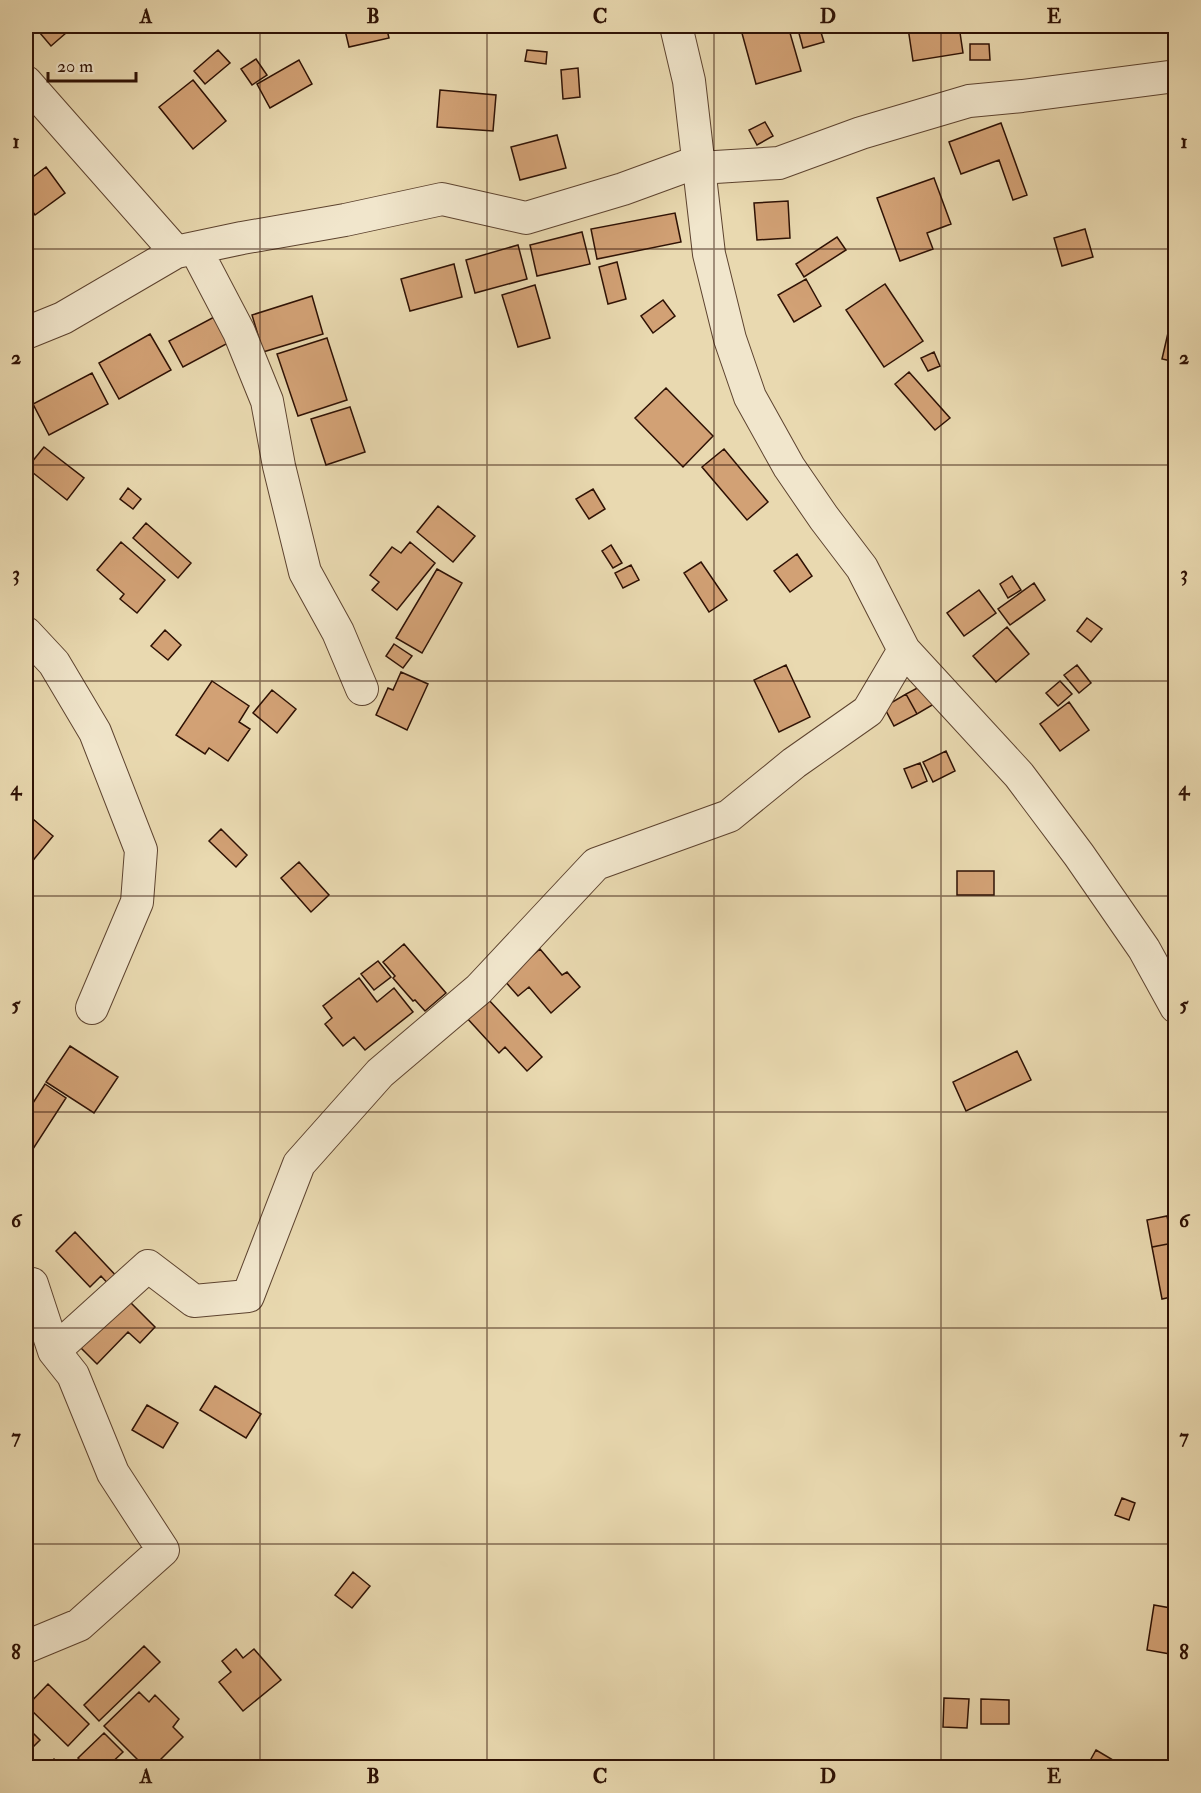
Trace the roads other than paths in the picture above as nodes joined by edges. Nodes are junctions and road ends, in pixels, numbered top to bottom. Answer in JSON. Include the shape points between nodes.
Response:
{"nodes":[{"id":1,"x":676,"y":26,"type":"edge"},
{"id":2,"x":1176,"y":76,"type":"edge"},
{"id":3,"x":26,"y":82,"type":"edge"},
{"id":4,"x":699,"y":168,"type":"junction"},
{"id":5,"x":186,"y":250,"type":"junction"},
{"id":6,"x":26,"y":333,"type":"edge"},
{"id":7,"x":26,"y":633,"type":"edge"},
{"id":8,"x":904,"y":650,"type":"junction"},
{"id":9,"x":362,"y":689,"type":"dead end"},
{"id":10,"x":1176,"y":1007,"type":"edge"},
{"id":11,"x":92,"y":1008,"type":"dead end"},
{"id":12,"x":26,"y":1288,"type":"edge"},
{"id":13,"x":54,"y":1351,"type":"junction"},
{"id":14,"x":26,"y":1647,"type":"edge"}],
"edges":[{"from":1,"to":4,"type":"street","via":[[689,81]]},
{"from":2,"to":4,"type":"street","via":[[969,101],[861,133],[779,163]]},
{"from":3,"to":5,"type":"street"},
{"from":4,"to":5,"type":"street","via":[[686,166],[526,218],[442,199]]},
{"from":4,"to":8,"type":"street","via":[[710,254],[730,339],[750,397],[789,467],[862,568]]},
{"from":5,"to":6,"type":"street","via":[[63,318]]},
{"from":5,"to":9,"type":"street","via":[[239,332],[267,401],[305,572],[338,632]]},
{"from":7,"to":11,"type":"street","via":[[54,663],[95,732],[141,850],[137,902]]},
{"from":8,"to":10,"type":"street","via":[[1032,792],[1144,949]]},
{"from":8,"to":13,"type":"street","via":[[868,711],[794,763],[729,816],[596,864],[479,989],[380,1072],[299,1164],[248,1296],[194,1301],[148,1266]]},
{"from":12,"to":13,"type":"street","via":[[32,1284]]},
{"from":13,"to":14,"type":"street","via":[[73,1375],[112,1473],[163,1550],[79,1626]]}]}
